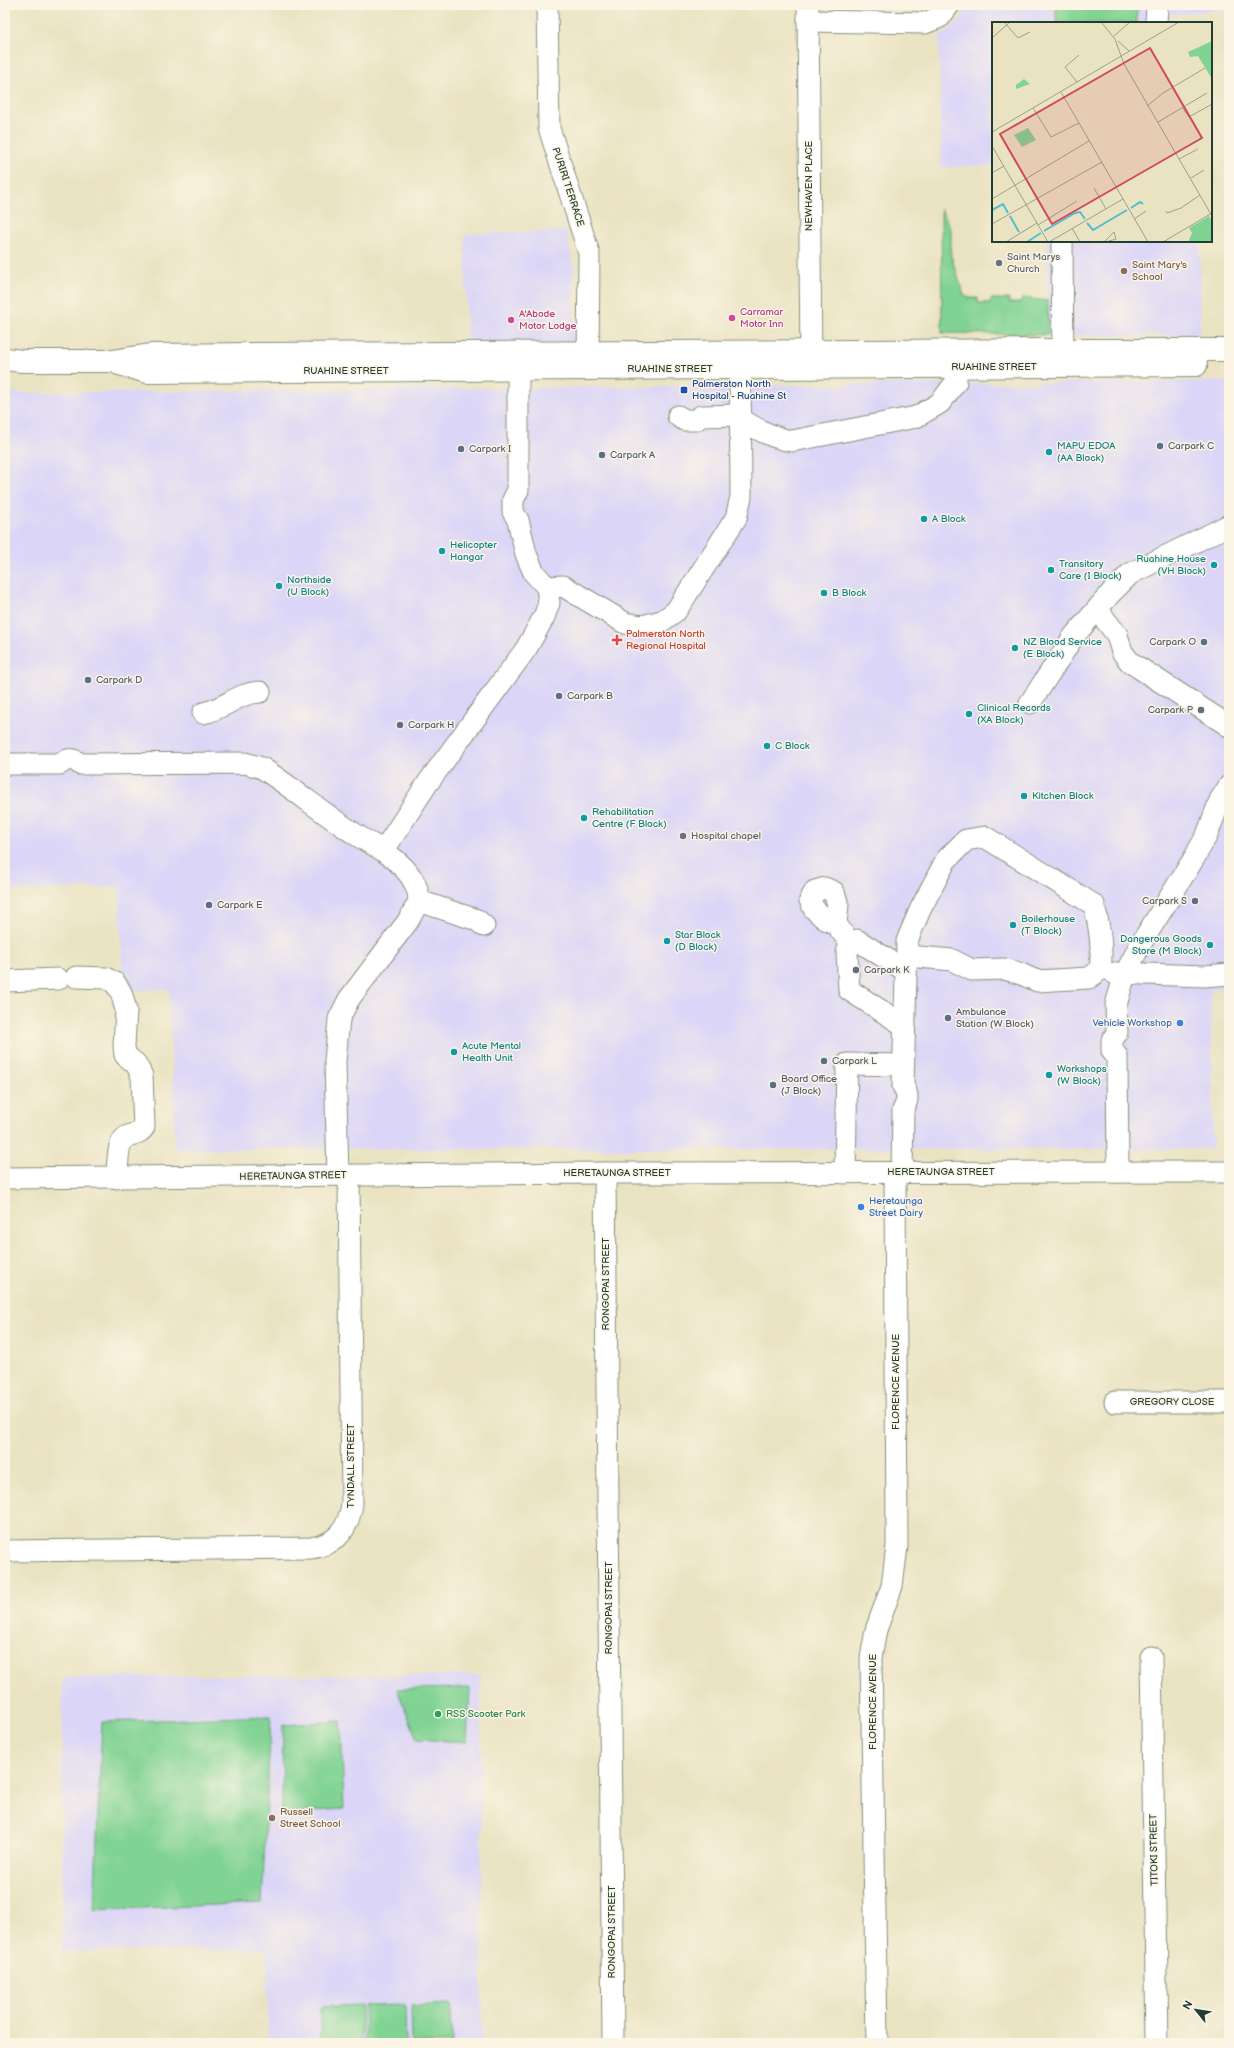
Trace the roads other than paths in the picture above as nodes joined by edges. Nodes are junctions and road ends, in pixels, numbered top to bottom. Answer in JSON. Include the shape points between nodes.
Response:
{"nodes":[{"id":1,"x":547,"y":5,"type":"edge"},
{"id":2,"x":949,"y":5,"type":"edge"},
{"id":3,"x":1157,"y":5,"type":"edge"},
{"id":4,"x":808,"y":13,"type":"edge"},
{"id":5,"x":1156,"y":22,"type":"edge"},
{"id":6,"x":1062,"y":242,"type":"edge"},
{"id":7,"x":1229,"y":350,"type":"edge"},
{"id":8,"x":929,"y":351,"type":"junction"},
{"id":9,"x":1062,"y":358,"type":"junction"},
{"id":10,"x":5,"y":359,"type":"edge"},
{"id":11,"x":811,"y":359,"type":"junction"},
{"id":12,"x":740,"y":360,"type":"junction"},
{"id":13,"x":63,"y":361,"type":"junction"},
{"id":14,"x":518,"y":361,"type":"junction"},
{"id":15,"x":588,"y":361,"type":"junction"},
{"id":16,"x":1229,"y":365,"type":"edge"},
{"id":17,"x":956,"y":367,"type":"junction"},
{"id":18,"x":5,"y":373,"type":"edge"},
{"id":19,"x":674,"y":416,"type":"dead end"},
{"id":20,"x":741,"y":418,"type":"junction"},
{"id":21,"x":1227,"y":529,"type":"edge"},
{"id":22,"x":547,"y":587,"type":"junction"},
{"id":23,"x":1097,"y":609,"type":"junction"},
{"id":24,"x":260,"y":692,"type":"dead end"},
{"id":25,"x":1030,"y":703,"type":"dead end"},
{"id":26,"x":203,"y":713,"type":"dead end"},
{"id":27,"x":1229,"y":726,"type":"edge"},
{"id":28,"x":5,"y":764,"type":"edge"},
{"id":29,"x":1229,"y":786,"type":"edge"},
{"id":30,"x":384,"y":850,"type":"junction"},
{"id":31,"x":419,"y":901,"type":"junction"},
{"id":32,"x":836,"y":924,"type":"dead end"},
{"id":33,"x":484,"y":926,"type":"dead end"},
{"id":34,"x":850,"y":943,"type":"junction"},
{"id":35,"x":907,"y":964,"type":"junction"},
{"id":36,"x":1100,"y":970,"type":"junction"},
{"id":37,"x":1125,"y":974,"type":"junction"},
{"id":38,"x":1229,"y":974,"type":"edge"},
{"id":39,"x":5,"y":981,"type":"edge"},
{"id":40,"x":905,"y":1026,"type":"junction"},
{"id":41,"x":903,"y":1064,"type":"junction"},
{"id":42,"x":898,"y":1172,"type":"junction"},
{"id":43,"x":1118,"y":1172,"type":"junction"},
{"id":44,"x":1229,"y":1172,"type":"edge"},
{"id":45,"x":605,"y":1173,"type":"junction"},
{"id":46,"x":845,"y":1173,"type":"junction"},
{"id":47,"x":344,"y":1175,"type":"junction"},
{"id":48,"x":5,"y":1178,"type":"edge"},
{"id":49,"x":117,"y":1178,"type":"junction"},
{"id":50,"x":1115,"y":1402,"type":"dead end"},
{"id":51,"x":1229,"y":1402,"type":"edge"},
{"id":52,"x":5,"y":1551,"type":"edge"},
{"id":53,"x":1151,"y":1657,"type":"dead end"},
{"id":54,"x":613,"y":2043,"type":"edge"},
{"id":55,"x":876,"y":2043,"type":"edge"},
{"id":56,"x":1157,"y":2043,"type":"edge"}],
"edges":[{"from":1,"to":15,"type":"street","name":"PURIRI TERRACE","via":[[549,128],[589,253]]},
{"from":2,"to":4,"type":"street","via":[[940,17],[925,23]]},
{"from":3,"to":5,"type":"street"},
{"from":4,"to":11,"type":"street","name":"NEWHAVEN PLACE"},
{"from":6,"to":9,"type":"street"},
{"from":7,"to":9,"type":"main road","name":"RUAHINE STREET"},
{"from":8,"to":9,"type":"main road","name":"RUAHINE STREET"},
{"from":8,"to":11,"type":"main road","name":"RUAHINE STREET"},
{"from":8,"to":17,"type":"street","via":[[950,359]]},
{"from":9,"to":16,"type":"main road","name":"RUAHINE STREET"},
{"from":9,"to":17,"type":"main road","name":"RUAHINE STREET"},
{"from":10,"to":13,"type":"main road","name":"RUAHINE STREET"},
{"from":11,"to":12,"type":"main road","name":"RUAHINE STREET"},
{"from":11,"to":17,"type":"main road","name":"RUAHINE STREET"},
{"from":12,"to":15,"type":"main road","name":"RUAHINE STREET"},
{"from":12,"to":20,"type":"street"},
{"from":13,"to":14,"type":"main road","name":"RUAHINE STREET","via":[[112,361],[147,372]]},
{"from":13,"to":18,"type":"main road"},
{"from":14,"to":15,"type":"main road","name":"RUAHINE STREET"},
{"from":14,"to":22,"type":"street","via":[[518,490],[523,499],[523,512],[518,520],[522,544],[534,573]]},
{"from":17,"to":20,"type":"street","via":[[956,382],[940,403],[916,417],[792,441],[766,434]]},
{"from":19,"to":20,"type":"street","via":[[696,411],[701,416]]},
{"from":20,"to":22,"type":"street","via":[[741,497],[736,518],[676,610],[662,621],[642,626],[625,623],[563,586]]},
{"from":21,"to":23,"type":"street","via":[[1163,563],[1130,574]]},
{"from":22,"to":30,"type":"street","via":[[549,603],[526,649],[427,784]]},
{"from":23,"to":25,"type":"street","via":[[1059,656]]},
{"from":23,"to":27,"type":"street","via":[[1117,635],[1120,648],[1130,662]]},
{"from":24,"to":26,"type":"street","via":[[247,692],[214,711]]},
{"from":28,"to":30,"type":"street","via":[[60,764],[65,760],[75,760],[80,764],[245,763],[262,768],[275,776],[351,832]]},
{"from":29,"to":37,"type":"street","via":[[1220,800],[1207,835]]},
{"from":30,"to":31,"type":"street","via":[[414,881],[419,892]]},
{"from":31,"to":33,"type":"street","via":[[477,920]]},
{"from":31,"to":47,"type":"street","name":"TYNDALL STREET","via":[[408,921],[349,999],[339,1019],[335,1061]]},
{"from":32,"to":34,"type":"street"},
{"from":34,"to":35,"type":"street","via":[[857,940]]},
{"from":34,"to":40,"type":"street","via":[[847,953],[849,990]]},
{"from":35,"to":36,"type":"street","via":[[952,960],[972,970],[1006,970],[1037,981],[1089,978]]},
{"from":35,"to":36,"type":"street","name":"FLORENCE AVENUE","via":[[907,941],[946,860],[966,840],[985,837],[1094,905],[1100,929]]},
{"from":35,"to":40,"type":"street","name":"FLORENCE AVENUE"},
{"from":36,"to":37,"type":"street"},
{"from":37,"to":38,"type":"street"},
{"from":37,"to":43,"type":"street","via":[[1116,1006],[1116,1033],[1122,1039],[1122,1051],[1117,1056]]},
{"from":39,"to":49,"type":"street","via":[[106,978],[118,987],[126,1010],[125,1055],[136,1064],[142,1076],[144,1127],[141,1132],[127,1136],[123,1140],[120,1146]]},
{"from":40,"to":41,"type":"street","name":"FLORENCE AVENUE"},
{"from":41,"to":42,"type":"street","name":"FLORENCE AVENUE","via":[[903,1086],[907,1092],[907,1103],[903,1110]]},
{"from":41,"to":46,"type":"street","via":[[847,1064]]},
{"from":42,"to":43,"type":"street","name":"HERETAUNGA STREET"},
{"from":42,"to":46,"type":"street","name":"HERETAUNGA STREET"},
{"from":42,"to":55,"type":"street","name":"FLORENCE AVENUE","via":[[897,1546],[892,1586],[876,1630],[872,1658]]},
{"from":43,"to":44,"type":"street","name":"HERETAUNGA STREET"},
{"from":45,"to":46,"type":"street","name":"HERETAUNGA STREET"},
{"from":45,"to":47,"type":"street","name":"HERETAUNGA STREET"},
{"from":45,"to":54,"type":"street","name":"RONGOPAI STREET"},
{"from":47,"to":49,"type":"street","name":"HERETAUNGA STREET"},
{"from":47,"to":52,"type":"street","name":"TYNDALL STREET","via":[[352,1504],[350,1518],[335,1540],[325,1546],[311,1548]]},
{"from":48,"to":49,"type":"street","name":"HERETAUNGA STREET"},
{"from":50,"to":51,"type":"street","name":"GREGORY CLOSE"},
{"from":53,"to":56,"type":"street","name":"TITOKI STREET"}]}
